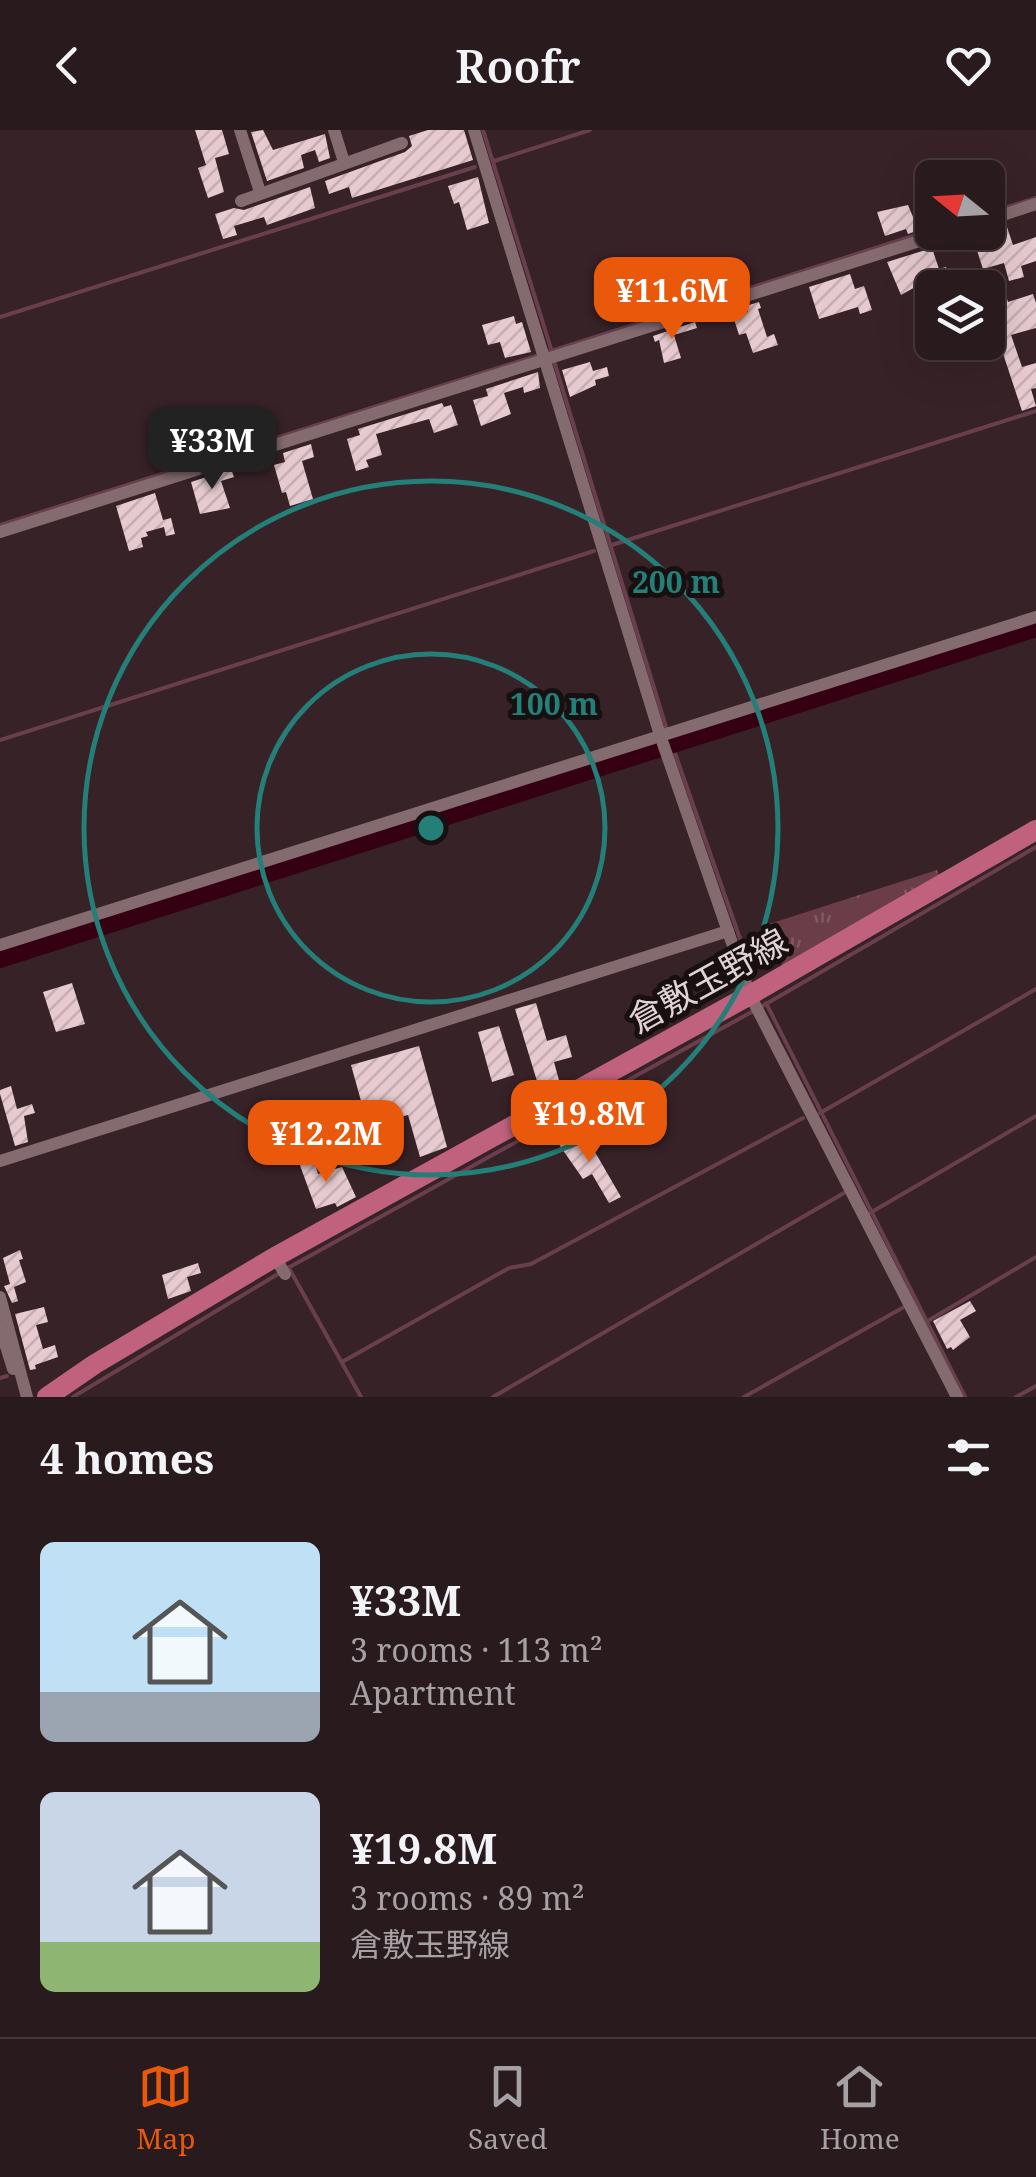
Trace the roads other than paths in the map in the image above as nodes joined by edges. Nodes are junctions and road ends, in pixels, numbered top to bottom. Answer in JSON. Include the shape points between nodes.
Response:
{"nodes":[{"id":1,"x":240,"y":130,"type":"edge"},
{"id":2,"x":334,"y":130,"type":"edge"},
{"id":3,"x":474,"y":130,"type":"edge"},
{"id":4,"x":402,"y":143,"type":"dead end"},
{"id":5,"x":344,"y":162,"type":"junction"},
{"id":6,"x":260,"y":192,"type":"junction"},
{"id":7,"x":241,"y":201,"type":"dead end"},
{"id":8,"x":1036,"y":204,"type":"edge"},
{"id":9,"x":1005,"y":214,"type":"edge"},
{"id":10,"x":915,"y":242,"type":"edge"},
{"id":11,"x":547,"y":356,"type":"junction"},
{"id":12,"x":0,"y":532,"type":"edge"},
{"id":13,"x":1036,"y":617,"type":"edge"},
{"id":14,"x":665,"y":739,"type":"junction"},
{"id":15,"x":1036,"y":830,"type":"edge"},
{"id":16,"x":728,"y":931,"type":"junction"},
{"id":17,"x":0,"y":945,"type":"edge"},
{"id":18,"x":755,"y":1004,"type":"junction"},
{"id":19,"x":0,"y":1161,"type":"edge"},
{"id":20,"x":0,"y":1297,"type":"edge"},
{"id":21,"x":0,"y":1328,"type":"edge"},
{"id":22,"x":10,"y":1369,"type":"edge"},
{"id":23,"x":27,"y":1397,"type":"edge"},
{"id":24,"x":47,"y":1397,"type":"edge"},
{"id":25,"x":957,"y":1397,"type":"edge"}],
"edges":[{"from":1,"to":6,"type":"street"},
{"from":2,"to":5,"type":"street"},
{"from":3,"to":11,"type":"street"},
{"from":4,"to":5,"type":"street"},
{"from":5,"to":6,"type":"street"},
{"from":6,"to":7,"type":"street"},
{"from":8,"to":9,"type":"street"},
{"from":10,"to":11,"type":"street"},
{"from":11,"to":12,"type":"street"},
{"from":11,"to":14,"type":"street"},
{"from":13,"to":14,"type":"street"},
{"from":14,"to":16,"type":"street"},
{"from":14,"to":17,"type":"street"},
{"from":15,"to":18,"type":"main road","name":"倉敷玉野線"},
{"from":16,"to":18,"type":"street"},
{"from":16,"to":19,"type":"street"},
{"from":18,"to":24,"type":"main road","name":"倉敷玉野線","via":[[95,1364]]},
{"from":18,"to":25,"type":"street"},
{"from":20,"to":22,"type":"street"},
{"from":21,"to":22,"type":"street"},
{"from":22,"to":23,"type":"street"}]}
